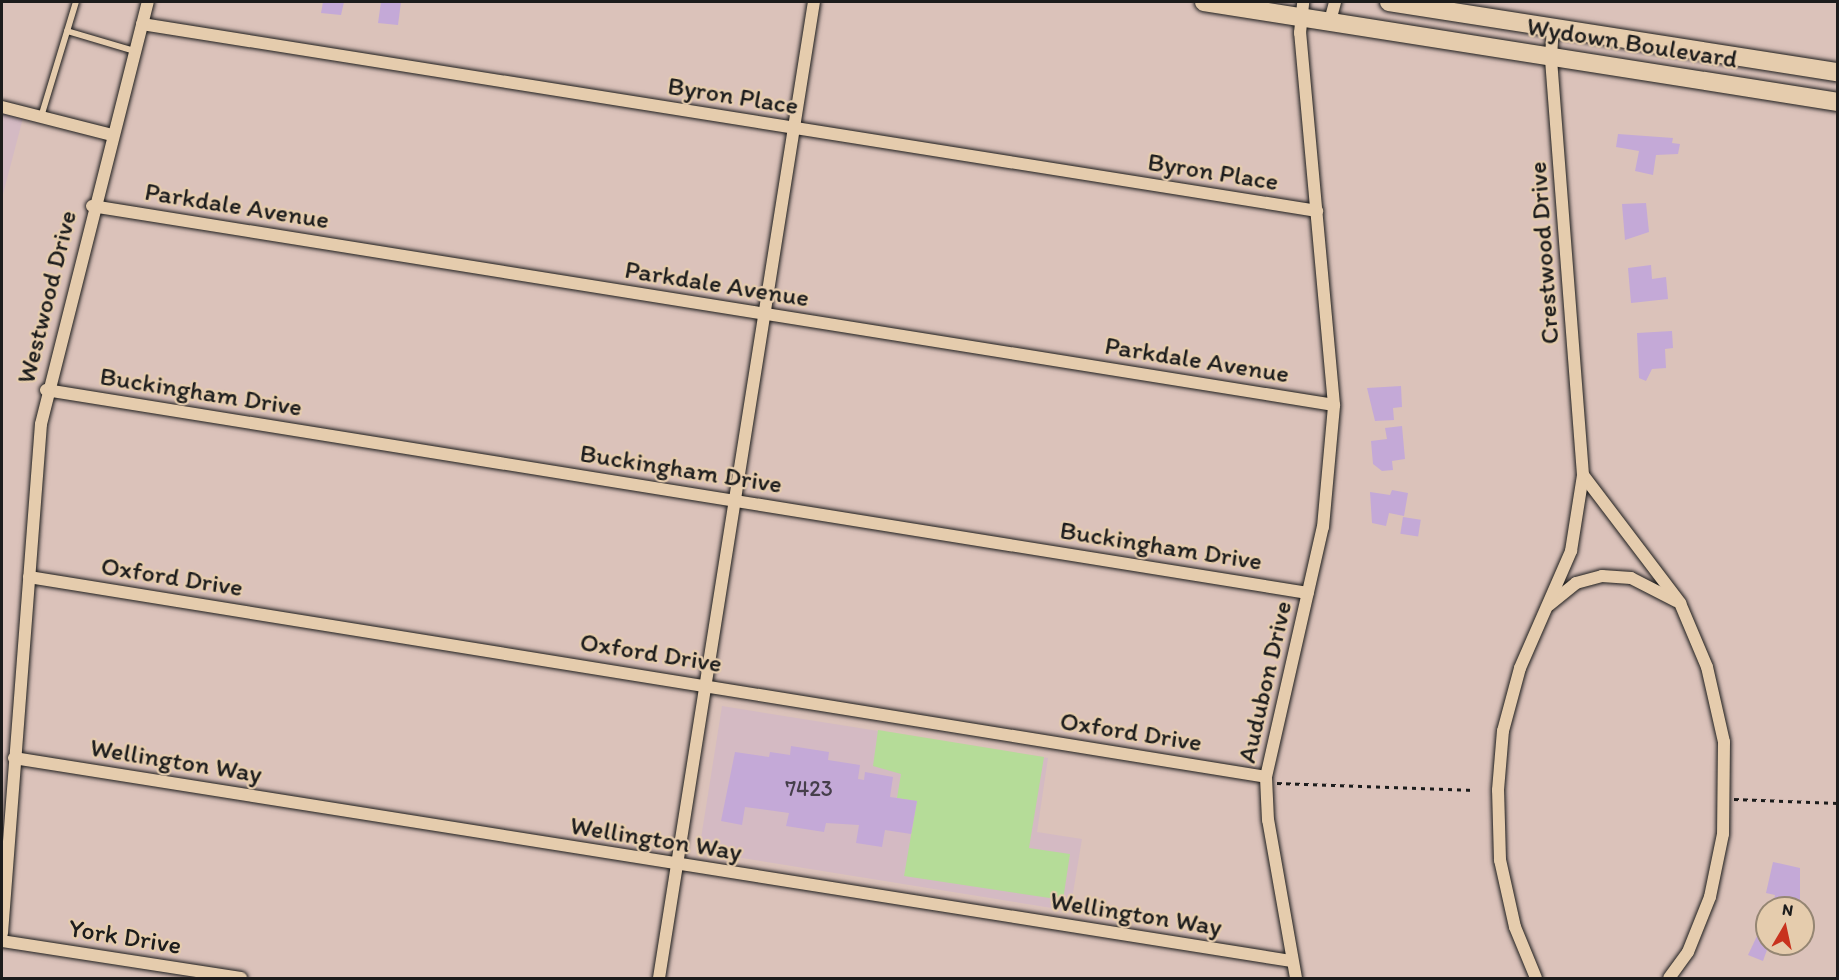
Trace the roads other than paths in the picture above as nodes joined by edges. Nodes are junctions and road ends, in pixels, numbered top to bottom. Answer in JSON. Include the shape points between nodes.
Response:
{"nodes":[{"id":1,"x":75,"y":2,"type":"edge"},
{"id":2,"x":148,"y":2,"type":"edge"},
{"id":3,"x":814,"y":2,"type":"edge"},
{"id":4,"x":1204,"y":2,"type":"edge"},
{"id":5,"x":1335,"y":2,"type":"edge"},
{"id":6,"x":1389,"y":2,"type":"edge"},
{"id":7,"x":1301,"y":9,"type":"edge"},
{"id":8,"x":1330,"y":21,"type":"junction"},
{"id":9,"x":141,"y":24,"type":"junction"},
{"id":10,"x":1553,"y":27,"type":"junction"},
{"id":11,"x":67,"y":31,"type":"junction"},
{"id":12,"x":134,"y":51,"type":"junction"},
{"id":13,"x":1551,"y":56,"type":"junction"},
{"id":14,"x":1838,"y":72,"type":"edge"},
{"id":15,"x":1838,"y":102,"type":"edge"},
{"id":16,"x":2,"y":108,"type":"edge"},
{"id":17,"x":41,"y":118,"type":"junction"},
{"id":18,"x":792,"y":129,"type":"junction"},
{"id":19,"x":112,"y":135,"type":"junction"},
{"id":20,"x":92,"y":206,"type":"junction"},
{"id":21,"x":1317,"y":211,"type":"junction"},
{"id":22,"x":763,"y":315,"type":"junction"},
{"id":23,"x":46,"y":390,"type":"junction"},
{"id":24,"x":1334,"y":405,"type":"junction"},
{"id":25,"x":1583,"y":475,"type":"junction"},
{"id":26,"x":733,"y":500,"type":"junction"},
{"id":27,"x":29,"y":577,"type":"junction"},
{"id":28,"x":1308,"y":593,"type":"junction"},
{"id":29,"x":1680,"y":603,"type":"junction"},
{"id":30,"x":1548,"y":606,"type":"junction"},
{"id":31,"x":705,"y":684,"type":"junction"},
{"id":32,"x":14,"y":758,"type":"junction"},
{"id":33,"x":1266,"y":780,"type":"junction"},
{"id":34,"x":677,"y":865,"type":"junction"},
{"id":35,"x":2,"y":933,"type":"edge"},
{"id":36,"x":2,"y":941,"type":"edge"},
{"id":37,"x":1292,"y":961,"type":"junction"},
{"id":38,"x":241,"y":978,"type":"edge"},
{"id":39,"x":659,"y":978,"type":"edge"},
{"id":40,"x":1296,"y":978,"type":"edge"},
{"id":41,"x":1536,"y":978,"type":"edge"},
{"id":42,"x":1669,"y":978,"type":"edge"}],
"edges":[{"from":1,"to":11,"type":"lane"},
{"from":2,"to":9,"type":"street","name":"Westwood Drive"},
{"from":3,"to":18,"type":"street"},
{"from":4,"to":7,"type":"street","name":"Wydown Boulevard"},
{"from":5,"to":8,"type":"street"},
{"from":6,"to":10,"type":"street","name":"Wydown Boulevard"},
{"from":7,"to":8,"type":"street","name":"Wydown Boulevard"},
{"from":7,"to":21,"type":"street","name":"Audubon Drive"},
{"from":8,"to":13,"type":"street","name":"Wydown Boulevard"},
{"from":9,"to":12,"type":"street","name":"Westwood Drive"},
{"from":9,"to":18,"type":"street","name":"Byron Place"},
{"from":10,"to":13,"type":"street","name":"Crestwood Drive"},
{"from":10,"to":14,"type":"street","name":"Wydown Boulevard"},
{"from":11,"to":12,"type":"lane"},
{"from":11,"to":17,"type":"lane"},
{"from":12,"to":19,"type":"street","name":"Westwood Drive"},
{"from":13,"to":15,"type":"street","name":"Wydown Boulevard"},
{"from":13,"to":25,"type":"street","name":"Crestwood Drive"},
{"from":16,"to":17,"type":"street"},
{"from":17,"to":19,"type":"street"},
{"from":18,"to":21,"type":"street","name":"Byron Place"},
{"from":18,"to":22,"type":"street"},
{"from":19,"to":20,"type":"street","name":"Westwood Drive"},
{"from":20,"to":22,"type":"street","name":"Parkdale Avenue"},
{"from":20,"to":23,"type":"street","name":"Westwood Drive"},
{"from":21,"to":24,"type":"street","name":"Audubon Drive"},
{"from":22,"to":24,"type":"street","name":"Parkdale Avenue"},
{"from":22,"to":26,"type":"street"},
{"from":23,"to":26,"type":"street","name":"Buckingham Drive"},
{"from":23,"to":27,"type":"street","name":"Westwood Drive"},
{"from":24,"to":28,"type":"street","name":"Audubon Drive","via":[[1332,469]]},
{"from":25,"to":29,"type":"street"},
{"from":25,"to":30,"type":"street","name":"Crestwood Drive","via":[[1571,551]]},
{"from":26,"to":28,"type":"street","name":"Buckingham Drive"},
{"from":26,"to":31,"type":"street"},
{"from":27,"to":31,"type":"street","name":"Oxford Drive"},
{"from":27,"to":32,"type":"street","name":"Westwood Drive"},
{"from":28,"to":33,"type":"street","name":"Audubon Drive"},
{"from":29,"to":30,"type":"street","name":"Crestwood Drive","via":[[1631,578],[1602,576],[1576,583]]},
{"from":29,"to":42,"type":"street","via":[[1707,667],[1724,742],[1723,798],[1710,897],[1688,952]]},
{"from":30,"to":41,"type":"street","name":"Crestwood Drive","via":[[1520,668],[1503,731],[1498,790],[1500,860],[1515,927]]},
{"from":31,"to":33,"type":"street","name":"Oxford Drive"},
{"from":31,"to":34,"type":"street"},
{"from":32,"to":34,"type":"street","name":"Wellington Way"},
{"from":32,"to":35,"type":"street","name":"Westwood Drive"},
{"from":33,"to":37,"type":"street","name":"Audubon Drive"},
{"from":34,"to":37,"type":"street","name":"Wellington Way"},
{"from":34,"to":39,"type":"street"},
{"from":36,"to":38,"type":"street","name":"York Drive"},
{"from":37,"to":40,"type":"street","name":"Audubon Drive"}]}
